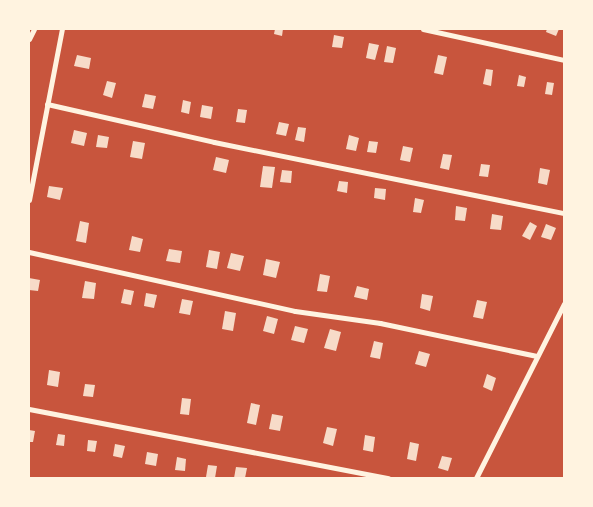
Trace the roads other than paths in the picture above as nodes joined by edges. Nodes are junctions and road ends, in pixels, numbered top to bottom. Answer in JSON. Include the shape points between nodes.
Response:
{"nodes":[{"id":1,"x":34,"y":29,"type":"edge"},
{"id":2,"x":62,"y":29,"type":"edge"},
{"id":3,"x":423,"y":29,"type":"edge"},
{"id":4,"x":29,"y":40,"type":"edge"},
{"id":5,"x":564,"y":60,"type":"edge"},
{"id":6,"x":47,"y":104,"type":"junction"},
{"id":7,"x":29,"y":200,"type":"edge"},
{"id":8,"x":564,"y":213,"type":"edge"},
{"id":9,"x":29,"y":252,"type":"edge"},
{"id":10,"x":564,"y":304,"type":"edge"},
{"id":11,"x":536,"y":356,"type":"junction"},
{"id":12,"x":29,"y":409,"type":"edge"},
{"id":13,"x":388,"y":478,"type":"edge"},
{"id":14,"x":476,"y":478,"type":"edge"}],
"edges":[{"from":1,"to":4,"type":"street"},
{"from":2,"to":6,"type":"street"},
{"from":3,"to":5,"type":"street"},
{"from":6,"to":7,"type":"street"},
{"from":6,"to":8,"type":"street","via":[[214,142]]},
{"from":9,"to":11,"type":"street","via":[[295,311],[380,324]]},
{"from":10,"to":11,"type":"street"},
{"from":11,"to":14,"type":"street"},
{"from":12,"to":13,"type":"street"}]}
